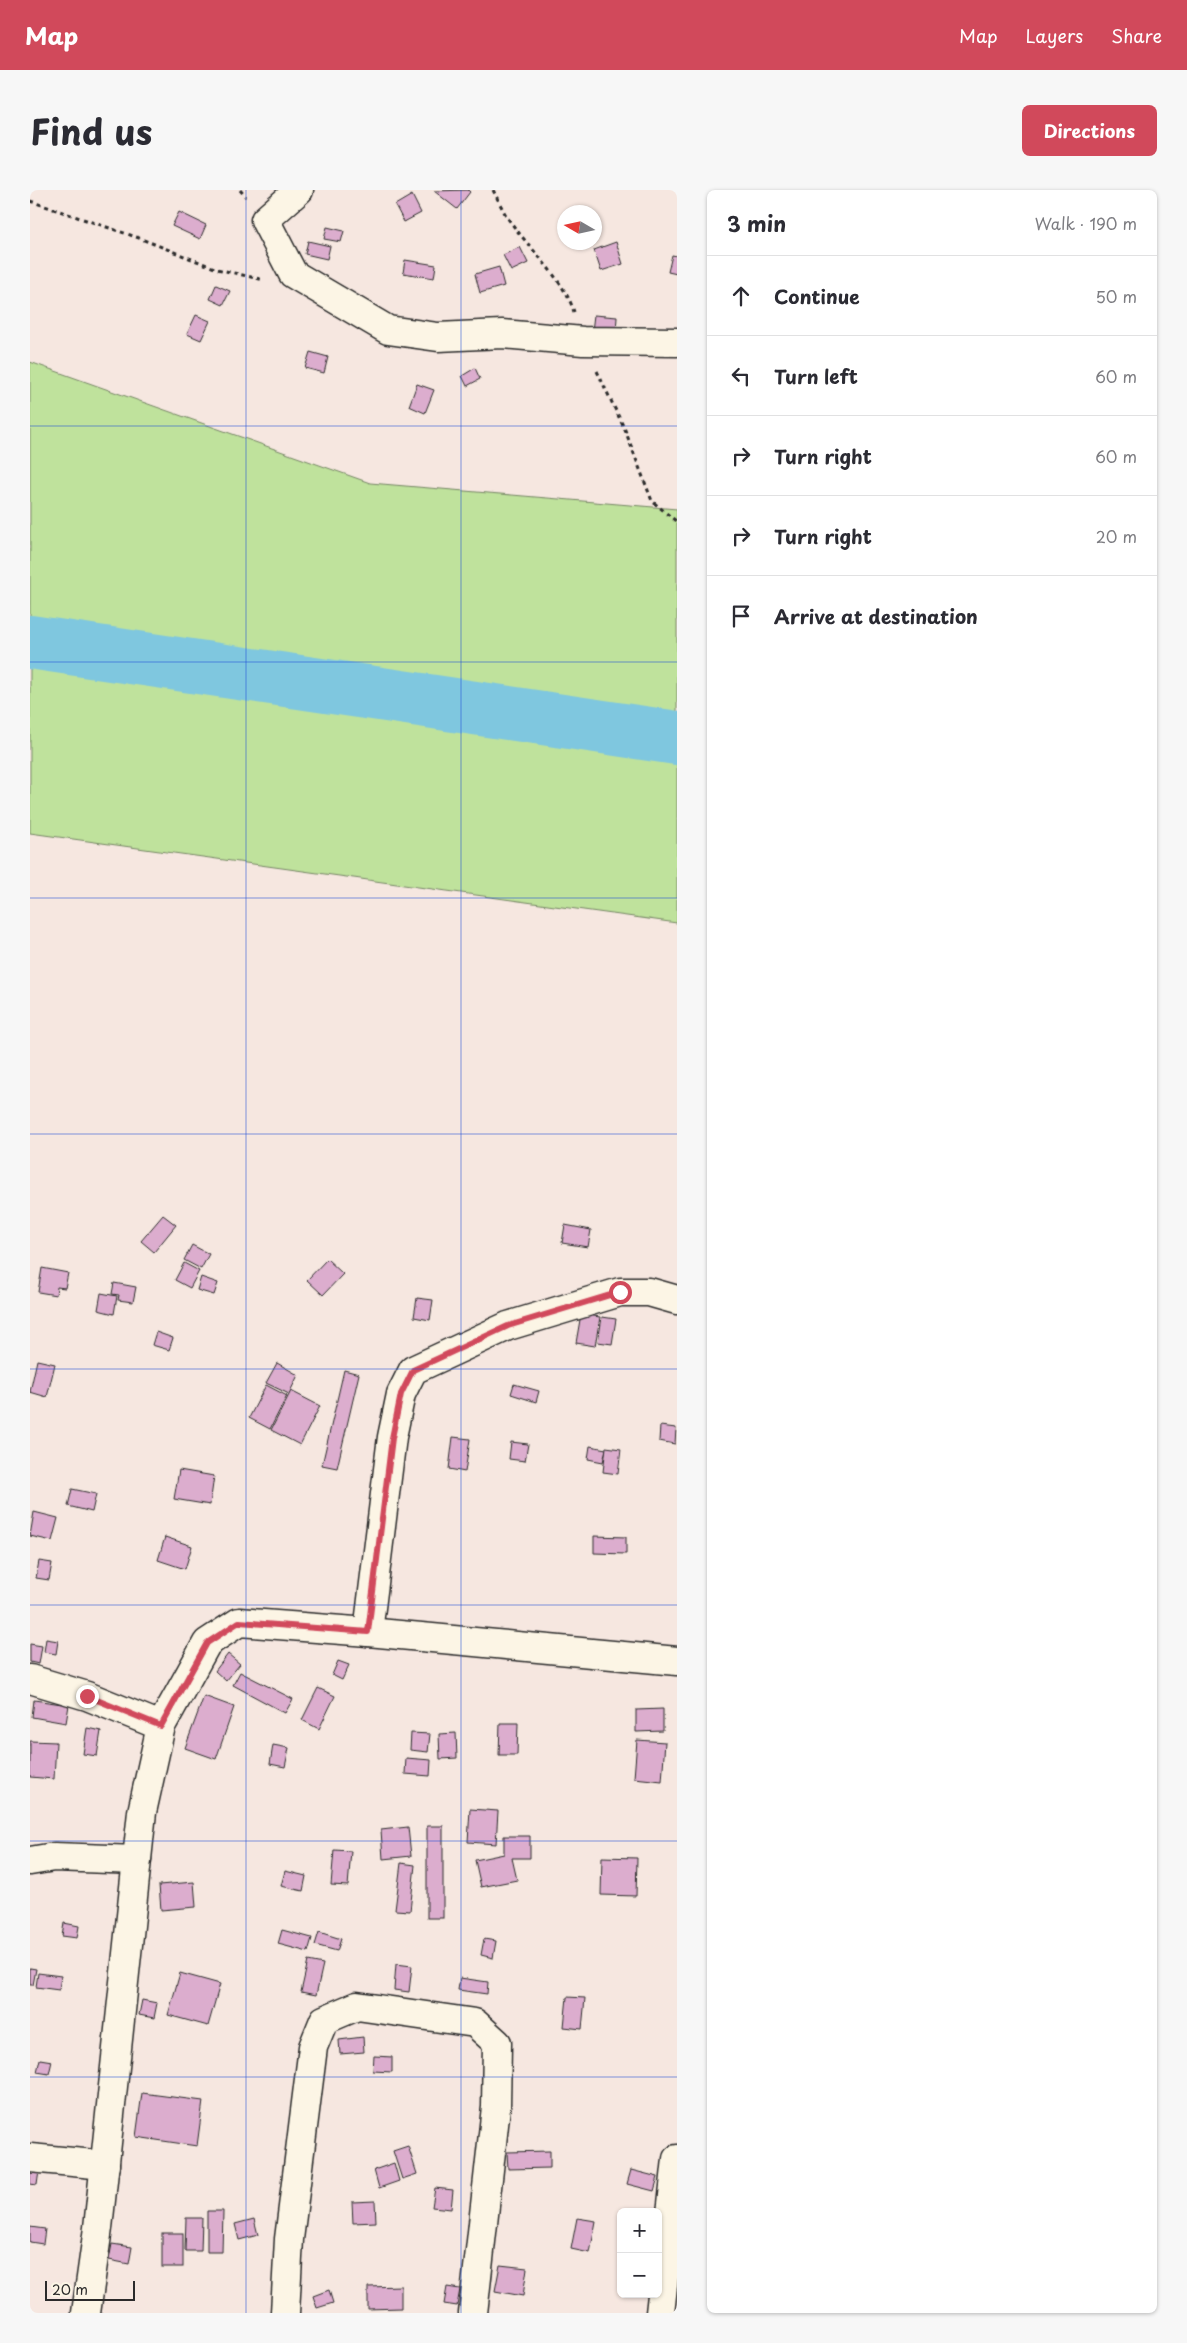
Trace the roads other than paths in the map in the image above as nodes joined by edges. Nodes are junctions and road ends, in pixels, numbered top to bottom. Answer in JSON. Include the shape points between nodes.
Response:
{"nodes":[{"id":1,"x":299,"y":190,"type":"edge"},
{"id":2,"x":677,"y":342,"type":"edge"},
{"id":3,"x":677,"y":1300,"type":"edge"},
{"id":4,"x":368,"y":1632,"type":"junction"},
{"id":5,"x":677,"y":1661,"type":"edge"},
{"id":6,"x":30,"y":1679,"type":"edge"},
{"id":7,"x":161,"y":1726,"type":"junction"},
{"id":8,"x":137,"y":1860,"type":"junction"},
{"id":9,"x":30,"y":1861,"type":"edge"},
{"id":10,"x":30,"y":2158,"type":"edge"},
{"id":11,"x":677,"y":2160,"type":"edge"},
{"id":12,"x":104,"y":2165,"type":"junction"},
{"id":13,"x":86,"y":2313,"type":"edge"},
{"id":14,"x":284,"y":2313,"type":"edge"},
{"id":15,"x":473,"y":2313,"type":"edge"},
{"id":16,"x":660,"y":2313,"type":"edge"}],
"edges":[{"from":1,"to":2,"type":"street","via":[[265,220],[293,274],[388,330],[438,337],[502,334],[583,341]]},
{"from":3,"to":4,"type":"street","via":[[649,1292],[620,1292],[508,1326],[413,1370],[401,1394],[392,1438]]},
{"from":4,"to":5,"type":"street"},
{"from":4,"to":7,"type":"street","via":[[239,1622],[207,1643]]},
{"from":6,"to":7,"type":"street","via":[[87,1696]]},
{"from":7,"to":8,"type":"street","via":[[142,1812]]},
{"from":8,"to":9,"type":"street","via":[[54,1857]]},
{"from":8,"to":12,"type":"street"},
{"from":10,"to":12,"type":"street"},
{"from":11,"to":16,"type":"street"},
{"from":12,"to":13,"type":"street"},
{"from":14,"to":15,"type":"street","via":[[289,2239],[313,2047],[324,2020],[357,2006],[475,2023],[497,2043],[496,2107]]}]}
